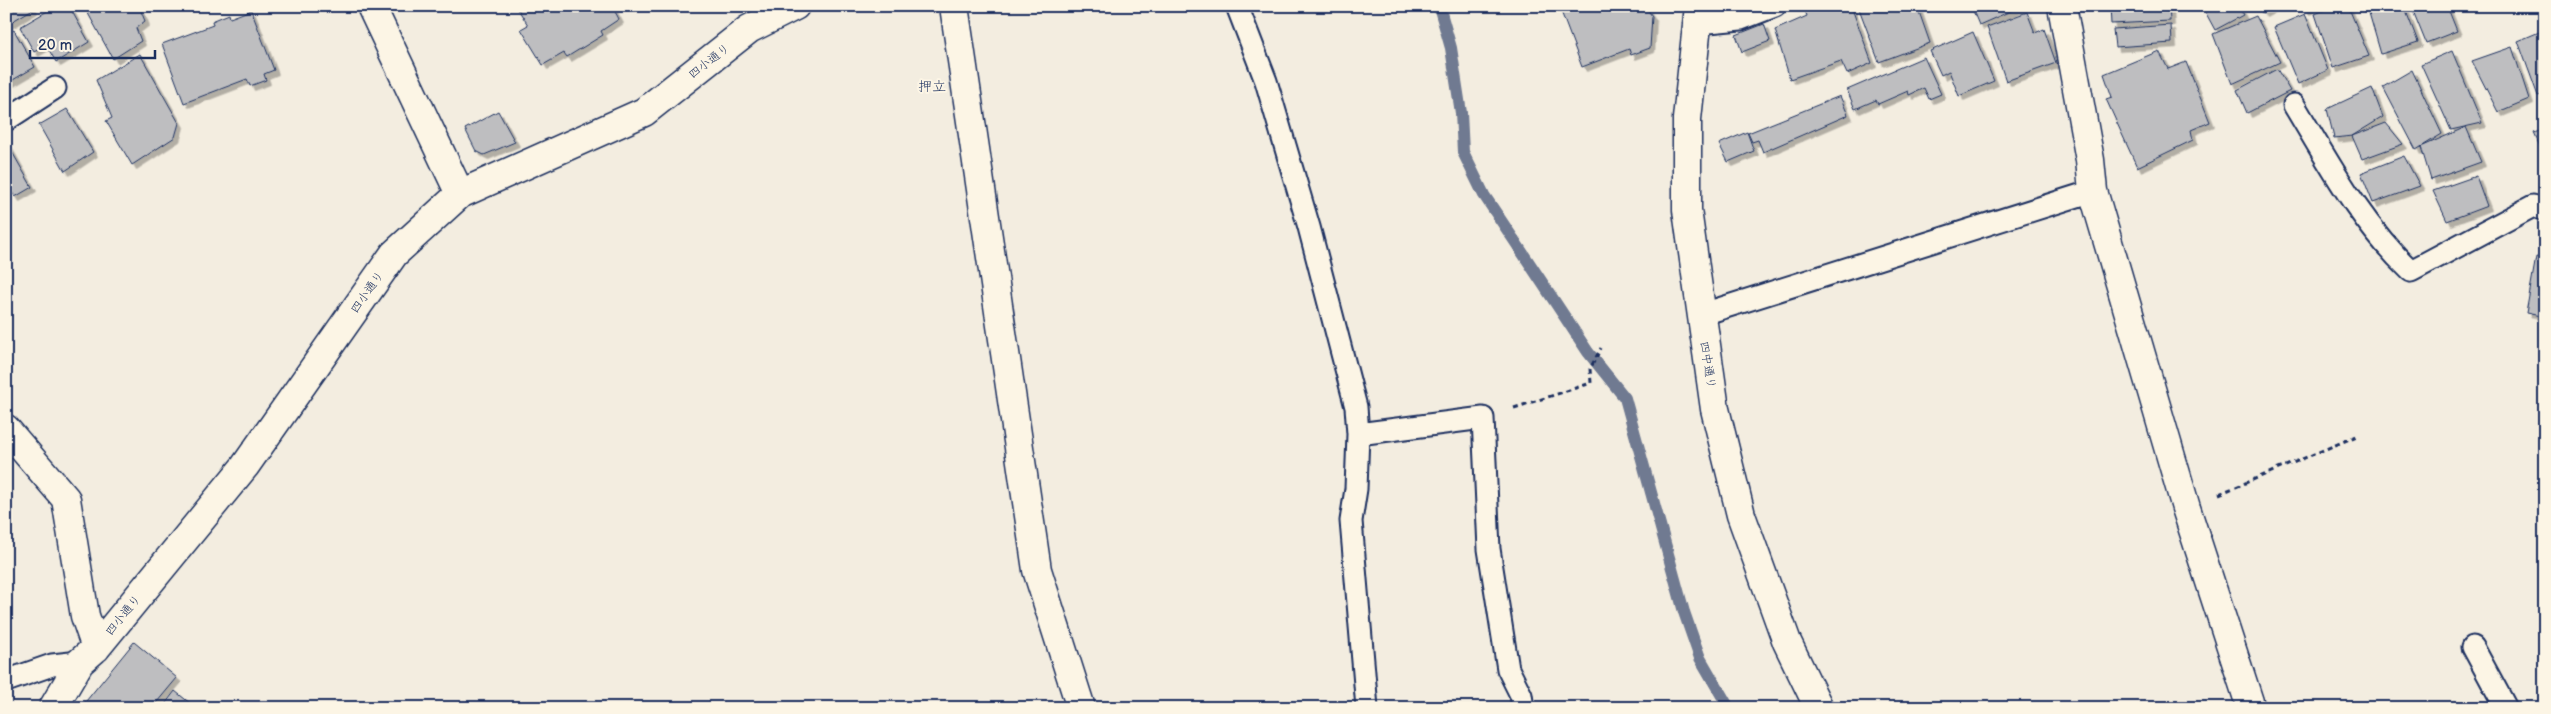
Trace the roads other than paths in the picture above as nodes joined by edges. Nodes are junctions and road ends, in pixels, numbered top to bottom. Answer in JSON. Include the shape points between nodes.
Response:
{"nodes":[{"id":1,"x":370,"y":6,"type":"edge"},
{"id":2,"x":795,"y":6,"type":"edge"},
{"id":3,"x":954,"y":6,"type":"edge"},
{"id":4,"x":1237,"y":6,"type":"edge"},
{"id":5,"x":1775,"y":6,"type":"edge"},
{"id":6,"x":2062,"y":6,"type":"edge"},
{"id":7,"x":1699,"y":14,"type":"edge"},
{"id":8,"x":55,"y":88,"type":"dead end"},
{"id":9,"x":2294,"y":105,"type":"dead end"},
{"id":10,"x":6,"y":120,"type":"edge"},
{"id":11,"x":2093,"y":191,"type":"junction"},
{"id":12,"x":460,"y":194,"type":"junction"},
{"id":13,"x":2545,"y":210,"type":"edge"},
{"id":14,"x":1700,"y":315,"type":"junction"},
{"id":15,"x":6,"y":429,"type":"edge"},
{"id":16,"x":1358,"y":434,"type":"junction"},
{"id":17,"x":2473,"y":647,"type":"dead end"},
{"id":18,"x":88,"y":655,"type":"junction"},
{"id":19,"x":6,"y":681,"type":"edge"},
{"id":20,"x":58,"y":705,"type":"edge"},
{"id":21,"x":1081,"y":708,"type":"edge"},
{"id":22,"x":1367,"y":708,"type":"edge"},
{"id":23,"x":1523,"y":708,"type":"edge"},
{"id":24,"x":1819,"y":708,"type":"edge"},
{"id":25,"x":2251,"y":708,"type":"edge"},
{"id":26,"x":2506,"y":708,"type":"edge"}],
"edges":[{"from":1,"to":12,"type":"street"},
{"from":2,"to":12,"type":"street","name":"四小通り","via":[[749,29],[644,112]]},
{"from":3,"to":21,"type":"street","via":[[1036,570]]},
{"from":4,"to":16,"type":"lane","via":[[1266,80],[1309,227],[1356,406]]},
{"from":5,"to":7,"type":"lane","via":[[1741,19]]},
{"from":6,"to":11,"type":"street"},
{"from":7,"to":14,"type":"street","name":"四中通り","via":[[1687,120],[1687,210]]},
{"from":8,"to":10,"type":"lane"},
{"from":9,"to":13,"type":"lane","via":[[2356,207],[2388,249],[2411,271],[2533,206]]},
{"from":11,"to":14,"type":"lane"},
{"from":11,"to":25,"type":"street","via":[[2186,508]]},
{"from":12,"to":18,"type":"street","name":"四小通り","via":[[394,254],[245,466]]},
{"from":14,"to":24,"type":"street","name":"四中通り","via":[[1715,409],[1741,515],[1786,642]]},
{"from":15,"to":18,"type":"street","via":[[66,499]]},
{"from":16,"to":22,"type":"lane","via":[[1351,521]]},
{"from":16,"to":23,"type":"lane","via":[[1482,418],[1489,548],[1508,669]]},
{"from":17,"to":26,"type":"lane"},
{"from":18,"to":19,"type":"lane"},
{"from":18,"to":20,"type":"street","name":"四小通り"}]}
